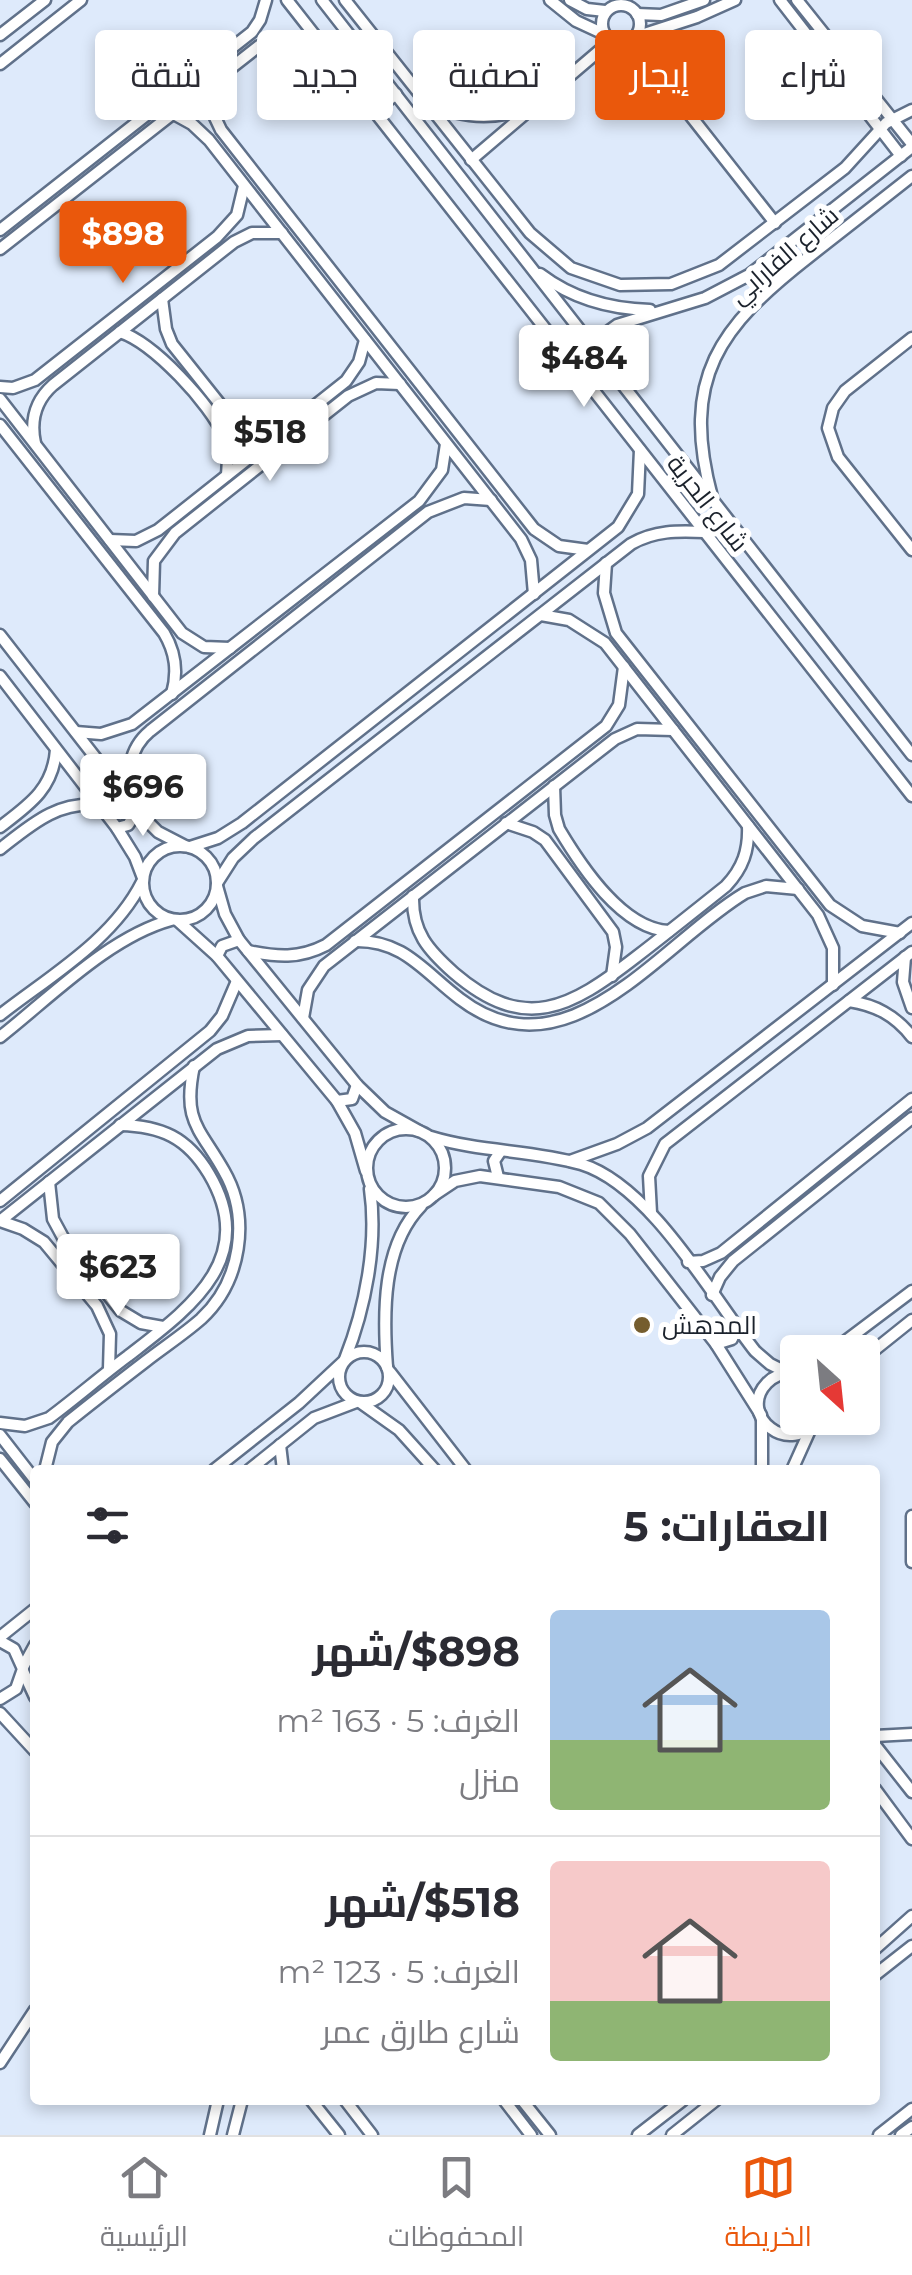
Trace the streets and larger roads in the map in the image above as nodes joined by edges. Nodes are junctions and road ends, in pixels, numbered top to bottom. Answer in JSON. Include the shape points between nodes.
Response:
{"nodes":[{"id":1,"x":45,"y":0,"type":"edge"},
{"id":2,"x":81,"y":0,"type":"edge"},
{"id":3,"x":266,"y":0,"type":"edge"},
{"id":4,"x":287,"y":0,"type":"edge"},
{"id":5,"x":322,"y":0,"type":"edge"},
{"id":6,"x":550,"y":0,"type":"edge"},
{"id":7,"x":570,"y":0,"type":"edge"},
{"id":8,"x":704,"y":0,"type":"edge"},
{"id":9,"x":735,"y":0,"type":"edge"},
{"id":10,"x":780,"y":0,"type":"edge"},
{"id":11,"x":798,"y":0,"type":"edge"},
{"id":12,"x":347,"y":2,"type":"edge"},
{"id":13,"x":608,"y":7,"type":"edge"},
{"id":14,"x":636,"y":9,"type":"edge"},
{"id":15,"x":21,"y":19,"type":"junction"},
{"id":16,"x":310,"y":30,"type":"edge"},
{"id":17,"x":596,"y":30,"type":"edge"},
{"id":18,"x":604,"y":30,"type":"edge"},
{"id":19,"x":660,"y":30,"type":"edge"},
{"id":20,"x":804,"y":30,"type":"edge"},
{"id":21,"x":821,"y":30,"type":"edge"},
{"id":22,"x":0,"y":36,"type":"edge"},
{"id":23,"x":34,"y":37,"type":"junction"},
{"id":24,"x":241,"y":40,"type":"junction"},
{"id":25,"x":257,"y":49,"type":"edge"},
{"id":26,"x":595,"y":49,"type":"edge"},
{"id":27,"x":250,"y":52,"type":"junction"},
{"id":28,"x":237,"y":63,"type":"edge"},
{"id":29,"x":0,"y":64,"type":"edge"},
{"id":30,"x":575,"y":68,"type":"edge"},
{"id":31,"x":413,"y":86,"type":"edge"},
{"id":32,"x":396,"y":94,"type":"junction"},
{"id":33,"x":393,"y":96,"type":"edge"},
{"id":34,"x":882,"y":106,"type":"edge"},
{"id":35,"x":912,"y":110,"type":"edge"},
{"id":36,"x":892,"y":119,"type":"junction"},
{"id":37,"x":164,"y":120,"type":"edge"},
{"id":38,"x":184,"y":120,"type":"edge"},
{"id":39,"x":216,"y":120,"type":"edge"},
{"id":40,"x":382,"y":120,"type":"edge"},
{"id":41,"x":440,"y":120,"type":"edge"},
{"id":42,"x":518,"y":120,"type":"edge"},
{"id":43,"x":695,"y":120,"type":"edge"},
{"id":44,"x":873,"y":120,"type":"edge"},
{"id":45,"x":880,"y":129,"type":"junction"},
{"id":46,"x":221,"y":130,"type":"junction"},
{"id":47,"x":119,"y":136,"type":"junction"},
{"id":48,"x":209,"y":140,"type":"junction"},
{"id":49,"x":912,"y":145,"type":"edge"},
{"id":50,"x":128,"y":148,"type":"junction"},
{"id":51,"x":901,"y":156,"type":"junction"},
{"id":52,"x":471,"y":160,"type":"junction"},
{"id":53,"x":912,"y":176,"type":"edge"},
{"id":54,"x":244,"y":184,"type":"junction"},
{"id":55,"x":774,"y":223,"type":"junction"},
{"id":56,"x":0,"y":230,"type":"edge"},
{"id":57,"x":282,"y":234,"type":"junction"},
{"id":58,"x":217,"y":238,"type":"junction"},
{"id":59,"x":226,"y":248,"type":"junction"},
{"id":60,"x":0,"y":249,"type":"edge"},
{"id":61,"x":774,"y":255,"type":"junction"},
{"id":62,"x":528,"y":265,"type":"junction"},
{"id":63,"x":789,"y":272,"type":"junction"},
{"id":64,"x":340,"y":282,"type":"junction"},
{"id":65,"x":328,"y":291,"type":"junction"},
{"id":66,"x":162,"y":299,"type":"junction"},
{"id":67,"x":656,"y":310,"type":"junction"},
{"id":68,"x":120,"y":332,"type":"junction"},
{"id":69,"x":912,"y":338,"type":"edge"},
{"id":70,"x":365,"y":340,"type":"junction"},
{"id":71,"x":589,"y":343,"type":"junction"},
{"id":72,"x":180,"y":356,"type":"junction"},
{"id":73,"x":570,"y":360,"type":"junction"},
{"id":74,"x":169,"y":366,"type":"junction"},
{"id":75,"x":43,"y":374,"type":"junction"},
{"id":76,"x":400,"y":384,"type":"junction"},
{"id":77,"x":53,"y":386,"type":"junction"},
{"id":78,"x":340,"y":386,"type":"junction"},
{"id":79,"x":0,"y":388,"type":"edge"},
{"id":80,"x":348,"y":396,"type":"junction"},
{"id":81,"x":0,"y":399,"type":"edge"},
{"id":82,"x":226,"y":413,"type":"junction"},
{"id":83,"x":216,"y":422,"type":"junction"},
{"id":84,"x":0,"y":425,"type":"edge"},
{"id":85,"x":275,"y":437,"type":"junction"},
{"id":86,"x":446,"y":443,"type":"junction"},
{"id":87,"x":35,"y":444,"type":"junction"},
{"id":88,"x":640,"y":449,"type":"junction"},
{"id":89,"x":60,"y":476,"type":"junction"},
{"id":90,"x":226,"y":476,"type":"junction"},
{"id":91,"x":47,"y":485,"type":"junction"},
{"id":92,"x":491,"y":500,"type":"junction"},
{"id":93,"x":419,"y":501,"type":"junction"},
{"id":94,"x":714,"y":502,"type":"junction"},
{"id":95,"x":428,"y":512,"type":"junction"},
{"id":96,"x":618,"y":527,"type":"junction"},
{"id":97,"x":534,"y":529,"type":"junction"},
{"id":98,"x":158,"y":530,"type":"junction"},
{"id":99,"x":706,"y":532,"type":"junction"},
{"id":100,"x":521,"y":539,"type":"junction"},
{"id":101,"x":110,"y":540,"type":"junction"},
{"id":102,"x":167,"y":540,"type":"junction"},
{"id":103,"x":631,"y":544,"type":"junction"},
{"id":104,"x":590,"y":550,"type":"junction"},
{"id":105,"x":912,"y":550,"type":"edge"},
{"id":106,"x":756,"y":556,"type":"junction"},
{"id":107,"x":606,"y":563,"type":"junction"},
{"id":108,"x":736,"y":571,"type":"junction"},
{"id":109,"x":311,"y":586,"type":"junction"},
{"id":110,"x":534,"y":594,"type":"junction"},
{"id":111,"x":154,"y":597,"type":"junction"},
{"id":112,"x":320,"y":597,"type":"junction"},
{"id":113,"x":540,"y":615,"type":"junction"},
{"id":114,"x":174,"y":624,"type":"junction"},
{"id":115,"x":164,"y":633,"type":"junction"},
{"id":116,"x":616,"y":634,"type":"junction"},
{"id":117,"x":0,"y":635,"type":"edge"},
{"id":118,"x":605,"y":642,"type":"junction"},
{"id":119,"x":230,"y":648,"type":"junction"},
{"id":120,"x":624,"y":667,"type":"junction"},
{"id":121,"x":0,"y":676,"type":"edge"},
{"id":122,"x":172,"y":694,"type":"junction"},
{"id":123,"x":141,"y":718,"type":"junction"},
{"id":124,"x":372,"y":721,"type":"junction"},
{"id":125,"x":606,"y":726,"type":"junction"},
{"id":126,"x":673,"y":730,"type":"junction"},
{"id":127,"x":150,"y":731,"type":"junction"},
{"id":128,"x":76,"y":732,"type":"junction"},
{"id":129,"x":384,"y":736,"type":"junction"},
{"id":130,"x":614,"y":738,"type":"junction"},
{"id":131,"x":56,"y":749,"type":"junction"},
{"id":132,"x":912,"y":755,"type":"edge"},
{"id":133,"x":724,"y":770,"type":"junction"},
{"id":134,"x":712,"y":780,"type":"junction"},
{"id":135,"x":554,"y":786,"type":"junction"},
{"id":136,"x":912,"y":796,"type":"edge"},
{"id":137,"x":100,"y":806,"type":"junction"},
{"id":138,"x":134,"y":807,"type":"junction"},
{"id":139,"x":24,"y":809,"type":"junction"},
{"id":140,"x":250,"y":817,"type":"junction"},
{"id":141,"x":34,"y":823,"type":"junction"},
{"id":142,"x":506,"y":824,"type":"junction"},
{"id":143,"x":748,"y":825,"type":"junction"},
{"id":144,"x":478,"y":826,"type":"junction"},
{"id":145,"x":0,"y":827,"type":"edge"},
{"id":146,"x":117,"y":828,"type":"junction"},
{"id":147,"x":262,"y":832,"type":"junction"},
{"id":148,"x":487,"y":838,"type":"junction"},
{"id":149,"x":566,"y":841,"type":"junction"},
{"id":150,"x":188,"y":846,"type":"junction"},
{"id":151,"x":0,"y":849,"type":"edge"},
{"id":152,"x":554,"y":852,"type":"junction"},
{"id":153,"x":142,"y":880,"type":"junction"},
{"id":154,"x":217,"y":884,"type":"junction"},
{"id":155,"x":726,"y":886,"type":"junction"},
{"id":156,"x":798,"y":889,"type":"junction"},
{"id":157,"x":414,"y":896,"type":"junction"},
{"id":158,"x":735,"y":898,"type":"junction"},
{"id":159,"x":830,"y":905,"type":"junction"},
{"id":160,"x":618,"y":909,"type":"junction"},
{"id":161,"x":818,"y":915,"type":"junction"},
{"id":162,"x":605,"y":918,"type":"junction"},
{"id":163,"x":175,"y":920,"type":"junction"},
{"id":164,"x":110,"y":928,"type":"junction"},
{"id":165,"x":907,"y":929,"type":"edge"},
{"id":166,"x":670,"y":931,"type":"junction"},
{"id":167,"x":239,"y":940,"type":"junction"},
{"id":168,"x":355,"y":941,"type":"junction"},
{"id":169,"x":122,"y":942,"type":"junction"},
{"id":170,"x":326,"y":945,"type":"junction"},
{"id":171,"x":426,"y":948,"type":"junction"},
{"id":172,"x":248,"y":951,"type":"junction"},
{"id":173,"x":909,"y":954,"type":"edge"},
{"id":174,"x":217,"y":956,"type":"junction"},
{"id":175,"x":336,"y":956,"type":"junction"},
{"id":176,"x":414,"y":958,"type":"junction"},
{"id":177,"x":612,"y":976,"type":"junction"},
{"id":178,"x":238,"y":980,"type":"junction"},
{"id":179,"x":833,"y":985,"type":"junction"},
{"id":180,"x":849,"y":1001,"type":"junction"},
{"id":181,"x":553,"y":1008,"type":"junction"},
{"id":182,"x":912,"y":1008,"type":"edge"},
{"id":183,"x":0,"y":1015,"type":"edge"},
{"id":184,"x":303,"y":1018,"type":"junction"},
{"id":185,"x":556,"y":1021,"type":"junction"},
{"id":186,"x":910,"y":1028,"type":"edge"},
{"id":187,"x":282,"y":1034,"type":"junction"},
{"id":188,"x":0,"y":1037,"type":"edge"},
{"id":189,"x":194,"y":1046,"type":"junction"},
{"id":190,"x":204,"y":1058,"type":"junction"},
{"id":191,"x":194,"y":1066,"type":"junction"},
{"id":192,"x":357,"y":1085,"type":"junction"},
{"id":193,"x":912,"y":1100,"type":"edge"},
{"id":194,"x":337,"y":1101,"type":"junction"},
{"id":195,"x":912,"y":1118,"type":"edge"},
{"id":196,"x":120,"y":1125,"type":"junction"},
{"id":197,"x":647,"y":1128,"type":"junction"},
{"id":198,"x":419,"y":1131,"type":"junction"},
{"id":199,"x":430,"y":1137,"type":"junction"},
{"id":200,"x":204,"y":1142,"type":"junction"},
{"id":201,"x":665,"y":1144,"type":"junction"},
{"id":202,"x":192,"y":1151,"type":"junction"},
{"id":203,"x":500,"y":1152,"type":"junction"},
{"id":204,"x":570,"y":1161,"type":"junction"},
{"id":205,"x":366,"y":1171,"type":"junction"},
{"id":206,"x":498,"y":1178,"type":"junction"},
{"id":207,"x":49,"y":1182,"type":"junction"},
{"id":208,"x":369,"y":1184,"type":"junction"},
{"id":209,"x":434,"y":1195,"type":"junction"},
{"id":210,"x":0,"y":1201,"type":"edge"},
{"id":211,"x":424,"y":1203,"type":"junction"},
{"id":212,"x":651,"y":1214,"type":"junction"},
{"id":213,"x":0,"y":1221,"type":"edge"},
{"id":214,"x":66,"y":1243,"type":"junction"},
{"id":215,"x":54,"y":1252,"type":"junction"},
{"id":216,"x":221,"y":1255,"type":"junction"},
{"id":217,"x":236,"y":1258,"type":"junction"},
{"id":218,"x":688,"y":1262,"type":"junction"},
{"id":219,"x":366,"y":1276,"type":"junction"},
{"id":220,"x":389,"y":1278,"type":"junction"},
{"id":221,"x":912,"y":1291,"type":"edge"},
{"id":222,"x":712,"y":1295,"type":"junction"},
{"id":223,"x":108,"y":1296,"type":"junction"},
{"id":224,"x":97,"y":1306,"type":"junction"},
{"id":225,"x":912,"y":1320,"type":"edge"},
{"id":226,"x":736,"y":1327,"type":"junction"},
{"id":227,"x":164,"y":1328,"type":"junction"},
{"id":228,"x":860,"y":1332,"type":"junction"},
{"id":229,"x":856,"y":1335,"type":"edge"},
{"id":230,"x":861,"y":1335,"type":"edge"},
{"id":231,"x":716,"y":1344,"type":"junction"},
{"id":232,"x":880,"y":1346,"type":"edge"},
{"id":233,"x":344,"y":1360,"type":"junction"},
{"id":234,"x":780,"y":1367,"type":"edge"},
{"id":235,"x":388,"y":1368,"type":"junction"},
{"id":236,"x":109,"y":1370,"type":"junction"},
{"id":237,"x":780,"y":1375,"type":"edge"},
{"id":238,"x":358,"y":1402,"type":"junction"},
{"id":239,"x":58,"y":1410,"type":"junction"},
{"id":240,"x":284,"y":1415,"type":"junction"},
{"id":241,"x":761,"y":1417,"type":"junction"},
{"id":242,"x":68,"y":1422,"type":"junction"},
{"id":243,"x":0,"y":1424,"type":"edge"},
{"id":244,"x":298,"y":1431,"type":"junction"},
{"id":245,"x":436,"y":1431,"type":"junction"},
{"id":246,"x":780,"y":1433,"type":"edge"},
{"id":247,"x":0,"y":1435,"type":"edge"},
{"id":248,"x":809,"y":1435,"type":"edge"},
{"id":249,"x":280,"y":1445,"type":"junction"},
{"id":250,"x":416,"y":1447,"type":"junction"},
{"id":251,"x":0,"y":1459,"type":"edge"},
{"id":252,"x":46,"y":1465,"type":"edge"},
{"id":253,"x":220,"y":1465,"type":"edge"},
{"id":254,"x":255,"y":1465,"type":"edge"},
{"id":255,"x":282,"y":1465,"type":"edge"},
{"id":256,"x":431,"y":1465,"type":"edge"},
{"id":257,"x":462,"y":1465,"type":"edge"},
{"id":258,"x":762,"y":1465,"type":"edge"},
{"id":259,"x":794,"y":1465,"type":"edge"},
{"id":260,"x":30,"y":1474,"type":"edge"},
{"id":261,"x":30,"y":1497,"type":"edge"},
{"id":262,"x":912,"y":1516,"type":"edge"},
{"id":263,"x":912,"y":1562,"type":"edge"},
{"id":264,"x":30,"y":1613,"type":"edge"},
{"id":265,"x":0,"y":1639,"type":"edge"},
{"id":266,"x":30,"y":1653,"type":"edge"},
{"id":267,"x":22,"y":1668,"type":"junction"},
{"id":268,"x":30,"y":1686,"type":"edge"},
{"id":269,"x":0,"y":1699,"type":"edge"},
{"id":270,"x":0,"y":1713,"type":"edge"},
{"id":271,"x":6,"y":1727,"type":"edge"},
{"id":272,"x":912,"y":1734,"type":"edge"},
{"id":273,"x":880,"y":1737,"type":"edge"},
{"id":274,"x":30,"y":1747,"type":"edge"},
{"id":275,"x":880,"y":1750,"type":"edge"},
{"id":276,"x":912,"y":1792,"type":"edge"},
{"id":277,"x":880,"y":1794,"type":"edge"},
{"id":278,"x":900,"y":1815,"type":"edge"},
{"id":279,"x":912,"y":1839,"type":"edge"},
{"id":280,"x":912,"y":1916,"type":"edge"},
{"id":281,"x":897,"y":1932,"type":"junction"},
{"id":282,"x":880,"y":1945,"type":"edge"},
{"id":283,"x":911,"y":1947,"type":"edge"},
{"id":284,"x":880,"y":1971,"type":"edge"},
{"id":285,"x":30,"y":2018,"type":"edge"},
{"id":286,"x":0,"y":2063,"type":"edge"},
{"id":287,"x":217,"y":2105,"type":"edge"},
{"id":288,"x":241,"y":2105,"type":"edge"},
{"id":289,"x":315,"y":2105,"type":"edge"},
{"id":290,"x":349,"y":2105,"type":"edge"},
{"id":291,"x":508,"y":2105,"type":"edge"},
{"id":292,"x":526,"y":2105,"type":"edge"},
{"id":293,"x":676,"y":2105,"type":"edge"},
{"id":294,"x":710,"y":2105,"type":"edge"},
{"id":295,"x":912,"y":2109,"type":"edge"},
{"id":296,"x":540,"y":2124,"type":"junction"},
{"id":297,"x":912,"y":2127,"type":"edge"},
{"id":298,"x":530,"y":2134,"type":"edge"},
{"id":299,"x":210,"y":2135,"type":"edge"},
{"id":300,"x":233,"y":2135,"type":"edge"},
{"id":301,"x":339,"y":2135,"type":"edge"},
{"id":302,"x":372,"y":2135,"type":"edge"},
{"id":303,"x":550,"y":2135,"type":"edge"},
{"id":304,"x":638,"y":2135,"type":"edge"},
{"id":305,"x":672,"y":2135,"type":"edge"},
{"id":306,"x":879,"y":2135,"type":"edge"},
{"id":307,"x":902,"y":2135,"type":"edge"}],
"edges":[{"from":1,"to":15,"type":"street"},
{"from":2,"to":23,"type":"street"},
{"from":3,"to":24,"type":"street","via":[[260,20]]},
{"from":4,"to":16,"type":"street","name":"شارع الحرية"},
{"from":5,"to":32,"type":"street","name":"شارع الحرية"},
{"from":6,"to":17,"type":"street"},
{"from":7,"to":13,"type":"street","via":[[587,9]]},
{"from":8,"to":14,"type":"street","via":[[661,15]]},
{"from":9,"to":19,"type":"street"},
{"from":10,"to":20,"type":"street"},
{"from":11,"to":21,"type":"street"},
{"from":12,"to":31,"type":"street"},
{"from":13,"to":14,"type":"street"},
{"from":13,"to":18,"type":"street","via":[[599,25]]},
{"from":15,"to":22,"type":"street"},
{"from":15,"to":23,"type":"street"},
{"from":23,"to":29,"type":"street"},
{"from":24,"to":27,"type":"street"},
{"from":24,"to":47,"type":"street"},
{"from":25,"to":27,"type":"street"},
{"from":26,"to":30,"type":"street"},
{"from":27,"to":28,"type":"street"},
{"from":32,"to":33,"type":"street"},
{"from":32,"to":62,"type":"street","name":"شارع الحرية"},
{"from":34,"to":36,"type":"street"},
{"from":35,"to":36,"type":"street"},
{"from":36,"to":45,"type":"street"},
{"from":36,"to":49,"type":"street"},
{"from":37,"to":50,"type":"street"},
{"from":38,"to":48,"type":"street"},
{"from":39,"to":46,"type":"street"},
{"from":40,"to":73,"type":"street","name":"شارع الحرية"},
{"from":41,"to":52,"type":"street"},
{"from":42,"to":52,"type":"street"},
{"from":43,"to":55,"type":"street"},
{"from":44,"to":45,"type":"street"},
{"from":45,"to":51,"type":"street"},
{"from":45,"to":55,"type":"street","via":[[845,168]]},
{"from":46,"to":48,"type":"street","via":[[213,130]]},
{"from":46,"to":64,"type":"street"},
{"from":47,"to":50,"type":"street"},
{"from":47,"to":56,"type":"street"},
{"from":48,"to":54,"type":"street"},
{"from":49,"to":51,"type":"street","name":"شارع الفارابي"},
{"from":50,"to":60,"type":"street"},
{"from":51,"to":61,"type":"street","name":"شارع الفارابي"},
{"from":52,"to":55,"type":"street","via":[[557,258],[620,286],[688,280],[720,265]]},
{"from":53,"to":63,"type":"street","name":"شارع الفارابي"},
{"from":54,"to":57,"type":"street"},
{"from":54,"to":58,"type":"street","via":[[237,215]]},
{"from":57,"to":59,"type":"street","via":[[252,234]]},
{"from":57,"to":65,"type":"street"},
{"from":58,"to":59,"type":"street","via":[[226,239]]},
{"from":58,"to":75,"type":"street"},
{"from":59,"to":66,"type":"street"},
{"from":61,"to":63,"type":"street"},
{"from":61,"to":67,"type":"street","name":"شارع الفارابي","via":[[728,288]]},
{"from":62,"to":67,"type":"street","name":"شارع الفارابي","via":[[577,296]]},
{"from":62,"to":71,"type":"street","name":"شارع الحرية"},
{"from":63,"to":94,"type":"street","name":"شارع الفارابي","via":[[740,317],[708,375],[700,440]]},
{"from":64,"to":65,"type":"street"},
{"from":64,"to":97,"type":"street"},
{"from":65,"to":70,"type":"street"},
{"from":66,"to":68,"type":"street"},
{"from":66,"to":72,"type":"street","via":[[166,330]]},
{"from":67,"to":71,"type":"street","name":"شارع الفارابي"},
{"from":68,"to":74,"type":"street"},
{"from":68,"to":77,"type":"street"},
{"from":69,"to":105,"type":"street","via":[[838,398],[828,428],[838,457]]},
{"from":70,"to":76,"type":"street"},
{"from":70,"to":78,"type":"street","via":[[359,362]]},
{"from":71,"to":73,"type":"street","name":"شارع الفارابي"},
{"from":71,"to":94,"type":"street","name":"شارع الحرية"},
{"from":72,"to":74,"type":"street","via":[[170,357]]},
{"from":72,"to":82,"type":"street"},
{"from":73,"to":88,"type":"street","name":"شارع الحرية"},
{"from":74,"to":83,"type":"street"},
{"from":75,"to":77,"type":"street","via":[[43,384]]},
{"from":75,"to":79,"type":"street","via":[[26,386]]},
{"from":76,"to":80,"type":"street","via":[[376,384]]},
{"from":76,"to":86,"type":"street"},
{"from":77,"to":87,"type":"street","via":[[35,412]]},
{"from":78,"to":80,"type":"street"},
{"from":78,"to":85,"type":"street"},
{"from":80,"to":102,"type":"street"},
{"from":81,"to":87,"type":"street"},
{"from":82,"to":83,"type":"street","via":[[224,422]]},
{"from":82,"to":85,"type":"street"},
{"from":83,"to":90,"type":"street","via":[[227,448]]},
{"from":84,"to":91,"type":"street"},
{"from":85,"to":90,"type":"street"},
{"from":86,"to":92,"type":"street"},
{"from":86,"to":93,"type":"street","via":[[442,470]]},
{"from":87,"to":89,"type":"street"},
{"from":88,"to":96,"type":"street","via":[[638,494]]},
{"from":88,"to":99,"type":"street","name":"شارع الحرية"},
{"from":89,"to":91,"type":"street"},
{"from":89,"to":101,"type":"street"},
{"from":90,"to":98,"type":"street"},
{"from":91,"to":115,"type":"street"},
{"from":92,"to":95,"type":"street","via":[[464,498]]},
{"from":92,"to":100,"type":"street"},
{"from":93,"to":95,"type":"street","via":[[430,503]]},
{"from":93,"to":109,"type":"street"},
{"from":94,"to":106,"type":"street","name":"شارع الحرية"},
{"from":95,"to":112,"type":"street"},
{"from":96,"to":103,"type":"street","via":[[633,531]]},
{"from":96,"to":104,"type":"street"},
{"from":97,"to":100,"type":"street"},
{"from":97,"to":104,"type":"street","via":[[559,546]]},
{"from":98,"to":101,"type":"street","via":[[136,541]]},
{"from":98,"to":102,"type":"street"},
{"from":99,"to":103,"type":"street","via":[[670,530]]},
{"from":99,"to":108,"type":"street","name":"شارع الحرية"},
{"from":100,"to":110,"type":"street"},
{"from":101,"to":111,"type":"street"},
{"from":102,"to":111,"type":"street","via":[[154,561]]},
{"from":103,"to":107,"type":"street"},
{"from":104,"to":110,"type":"street"},
{"from":106,"to":108,"type":"street"},
{"from":106,"to":132,"type":"street","name":"شارع الحرية"},
{"from":107,"to":113,"type":"street"},
{"from":107,"to":116,"type":"street","via":[[604,594]]},
{"from":108,"to":136,"type":"street","name":"شارع الحرية"},
{"from":109,"to":112,"type":"street"},
{"from":109,"to":119,"type":"street"},
{"from":110,"to":124,"type":"street"},
{"from":111,"to":114,"type":"street"},
{"from":112,"to":127,"type":"street"},
{"from":113,"to":118,"type":"street","via":[[569,620]]},
{"from":113,"to":129,"type":"street"},
{"from":114,"to":115,"type":"street"},
{"from":114,"to":119,"type":"street","via":[[192,642]]},
{"from":115,"to":122,"type":"street","via":[[176,669]]},
{"from":116,"to":118,"type":"street"},
{"from":116,"to":133,"type":"street"},
{"from":117,"to":128,"type":"street"},
{"from":118,"to":120,"type":"street"},
{"from":119,"to":122,"type":"street"},
{"from":120,"to":125,"type":"street","via":[[619,705]]},
{"from":120,"to":126,"type":"street"},
{"from":121,"to":131,"type":"street"},
{"from":122,"to":123,"type":"street"},
{"from":123,"to":127,"type":"street","via":[[140,729]]},
{"from":123,"to":128,"type":"street","via":[[112,732]]},
{"from":124,"to":129,"type":"street"},
{"from":124,"to":140,"type":"street"},
{"from":125,"to":130,"type":"street"},
{"from":125,"to":144,"type":"street"},
{"from":126,"to":130,"type":"street","via":[[637,729]]},
{"from":126,"to":134,"type":"street"},
{"from":127,"to":138,"type":"street","via":[[132,754]]},
{"from":128,"to":138,"type":"street"},
{"from":129,"to":147,"type":"street"},
{"from":130,"to":135,"type":"street"},
{"from":131,"to":137,"type":"street"},
{"from":131,"to":139,"type":"street","via":[[51,777]]},
{"from":133,"to":134,"type":"street"},
{"from":133,"to":159,"type":"street"},
{"from":134,"to":143,"type":"street"},
{"from":135,"to":142,"type":"street"},
{"from":135,"to":149,"type":"street","via":[[555,815]]},
{"from":137,"to":141,"type":"street","via":[[72,805]]},
{"from":137,"to":146,"type":"street"},
{"from":138,"to":146,"type":"street","via":[[128,825]]},
{"from":138,"to":150,"type":"street","via":[[158,832]]},
{"from":139,"to":141,"type":"street"},
{"from":139,"to":145,"type":"street"},
{"from":140,"to":147,"type":"street","via":[[250,829]]},
{"from":140,"to":150,"type":"street","via":[[218,838]]},
{"from":141,"to":151,"type":"street"},
{"from":142,"to":148,"type":"street"},
{"from":142,"to":152,"type":"street","via":[[533,832]]},
{"from":143,"to":155,"type":"street","via":[[747,852]]},
{"from":143,"to":156,"type":"street"},
{"from":144,"to":148,"type":"street"},
{"from":144,"to":170,"type":"street"},
{"from":146,"to":153,"type":"street"},
{"from":147,"to":154,"type":"street"},
{"from":148,"to":157,"type":"street"},
{"from":149,"to":152,"type":"street"},
{"from":149,"to":160,"type":"street"},
{"from":150,"to":153,"type":"street","via":[[157,853]]},
{"from":150,"to":154,"type":"street","via":[[210,860]]},
{"from":152,"to":162,"type":"street"},
{"from":153,"to":163,"type":"street","via":[[150,906]]},
{"from":153,"to":164,"type":"street"},
{"from":154,"to":163,"type":"street","via":[[207,908]]},
{"from":154,"to":167,"type":"street"},
{"from":155,"to":158,"type":"street"},
{"from":155,"to":166,"type":"street"},
{"from":156,"to":158,"type":"street","via":[[766,886]]},
{"from":156,"to":161,"type":"street"},
{"from":157,"to":168,"type":"street"},
{"from":157,"to":171,"type":"street","via":[[415,923]]},
{"from":158,"to":185,"type":"street","via":[[606,999]]},
{"from":159,"to":161,"type":"street"},
{"from":159,"to":165,"type":"street","via":[[862,926]]},
{"from":160,"to":162,"type":"street"},
{"from":160,"to":166,"type":"street","via":[[647,928]]},
{"from":161,"to":179,"type":"street","via":[[834,948]]},
{"from":162,"to":177,"type":"street","via":[[616,947]]},
{"from":163,"to":169,"type":"street"},
{"from":163,"to":174,"type":"street"},
{"from":164,"to":169,"type":"street"},
{"from":164,"to":183,"type":"street"},
{"from":165,"to":179,"type":"street"},
{"from":166,"to":177,"type":"street"},
{"from":167,"to":172,"type":"street"},
{"from":167,"to":174,"type":"street","via":[[222,946]]},
{"from":168,"to":175,"type":"street"},
{"from":168,"to":176,"type":"street","via":[[380,942]]},
{"from":169,"to":188,"type":"street"},
{"from":170,"to":172,"type":"street","via":[[300,956]]},
{"from":170,"to":175,"type":"street"},
{"from":171,"to":176,"type":"street"},
{"from":171,"to":181,"type":"street","via":[[497,1002],[524,1010]]},
{"from":172,"to":184,"type":"street"},
{"from":173,"to":180,"type":"street"},
{"from":173,"to":182,"type":"street","via":[[904,982]]},
{"from":174,"to":178,"type":"street"},
{"from":175,"to":184,"type":"street","via":[[315,977]]},
{"from":176,"to":185,"type":"street","via":[[492,1018],[524,1026]]},
{"from":177,"to":181,"type":"street"},
{"from":178,"to":187,"type":"street"},
{"from":178,"to":189,"type":"street","via":[[222,1016]]},
{"from":179,"to":197,"type":"street"},
{"from":180,"to":186,"type":"street"},
{"from":180,"to":201,"type":"street"},
{"from":181,"to":185,"type":"street"},
{"from":184,"to":192,"type":"street"},
{"from":187,"to":190,"type":"street","via":[[248,1036]]},
{"from":187,"to":194,"type":"street"},
{"from":189,"to":190,"type":"street"},
{"from":189,"to":210,"type":"street"},
{"from":190,"to":191,"type":"street"},
{"from":191,"to":196,"type":"street"},
{"from":191,"to":200,"type":"street","via":[[191,1114]]},
{"from":192,"to":194,"type":"street","via":[[352,1099]]},
{"from":192,"to":198,"type":"street"},
{"from":193,"to":218,"type":"street","via":[[721,1252]]},
{"from":194,"to":205,"type":"street"},
{"from":195,"to":222,"type":"street","via":[[733,1261]]},
{"from":196,"to":202,"type":"street","via":[[162,1129]]},
{"from":196,"to":207,"type":"street"},
{"from":197,"to":201,"type":"street"},
{"from":197,"to":204,"type":"street"},
{"from":198,"to":199,"type":"street"},
{"from":198,"to":205,"type":"street","via":[[382,1136]]},
{"from":199,"to":203,"type":"street"},
{"from":199,"to":209,"type":"street","via":[[445,1172]]},
{"from":200,"to":202,"type":"street"},
{"from":200,"to":217,"type":"street","via":[[232,1188],[239,1222]]},
{"from":201,"to":212,"type":"street","via":[[649,1176]]},
{"from":202,"to":216,"type":"street","via":[[222,1207]]},
{"from":203,"to":204,"type":"street"},
{"from":203,"to":206,"type":"street","via":[[493,1167]]},
{"from":204,"to":212,"type":"street","via":[[615,1180]]},
{"from":205,"to":208,"type":"street"},
{"from":206,"to":209,"type":"street","via":[[467,1177]]},
{"from":206,"to":231,"type":"street","via":[[559,1187],[599,1203]]},
{"from":207,"to":213,"type":"street"},
{"from":207,"to":214,"type":"street","via":[[53,1219]]},
{"from":208,"to":211,"type":"street","via":[[399,1207]]},
{"from":208,"to":219,"type":"street"},
{"from":209,"to":211,"type":"street"},
{"from":211,"to":220,"type":"street","via":[[398,1239]]},
{"from":212,"to":218,"type":"street"},
{"from":213,"to":215,"type":"street","via":[[34,1234]]},
{"from":214,"to":215,"type":"street"},
{"from":214,"to":223,"type":"street"},
{"from":215,"to":224,"type":"street"},
{"from":216,"to":217,"type":"street"},
{"from":216,"to":227,"type":"street","via":[[201,1296]]},
{"from":217,"to":242,"type":"street","via":[[202,1318]]},
{"from":218,"to":222,"type":"street"},
{"from":219,"to":220,"type":"street"},
{"from":219,"to":233,"type":"street"},
{"from":220,"to":235,"type":"street"},
{"from":221,"to":228,"type":"street"},
{"from":222,"to":226,"type":"street"},
{"from":223,"to":224,"type":"street"},
{"from":223,"to":227,"type":"street","via":[[130,1318]]},
{"from":224,"to":236,"type":"street","via":[[110,1334]]},
{"from":225,"to":232,"type":"street"},
{"from":226,"to":231,"type":"street","via":[[732,1339]]},
{"from":226,"to":234,"type":"street","via":[[762,1358]]},
{"from":227,"to":236,"type":"street"},
{"from":228,"to":229,"type":"street"},
{"from":228,"to":230,"type":"street"},
{"from":231,"to":241,"type":"street"},
{"from":233,"to":235,"type":"street","via":[[368,1352]]},
{"from":233,"to":238,"type":"street","via":[[339,1385]]},
{"from":233,"to":240,"type":"street"},
{"from":235,"to":238,"type":"street","via":[[380,1396]]},
{"from":235,"to":245,"type":"street"},
{"from":236,"to":239,"type":"street"},
{"from":237,"to":241,"type":"street","via":[[764,1387]]},
{"from":238,"to":244,"type":"street"},
{"from":238,"to":250,"type":"street"},
{"from":239,"to":242,"type":"street"},
{"from":239,"to":243,"type":"street","via":[[25,1426]]},
{"from":240,"to":244,"type":"street"},
{"from":240,"to":253,"type":"street"},
{"from":241,"to":246,"type":"street"},
{"from":241,"to":258,"type":"street"},
{"from":242,"to":252,"type":"street","via":[[52,1442]]},
{"from":244,"to":249,"type":"street"},
{"from":245,"to":250,"type":"street"},
{"from":245,"to":257,"type":"street"},
{"from":247,"to":260,"type":"street"},
{"from":248,"to":259,"type":"street"},
{"from":249,"to":254,"type":"street"},
{"from":249,"to":255,"type":"street"},
{"from":250,"to":256,"type":"street"},
{"from":251,"to":261,"type":"street"},
{"from":262,"to":263,"type":"street"},
{"from":264,"to":265,"type":"street"},
{"from":265,"to":267,"type":"street","via":[[14,1649]]},
{"from":266,"to":267,"type":"street"},
{"from":267,"to":268,"type":"street"},
{"from":267,"to":269,"type":"street","via":[[16,1689]]},
{"from":270,"to":271,"type":"street"},
{"from":271,"to":274,"type":"street"},
{"from":272,"to":273,"type":"street"},
{"from":275,"to":276,"type":"street"},
{"from":277,"to":278,"type":"street"},
{"from":278,"to":279,"type":"street"},
{"from":280,"to":281,"type":"street"},
{"from":281,"to":282,"type":"street"},
{"from":281,"to":283,"type":"street"},
{"from":283,"to":284,"type":"street"},
{"from":285,"to":286,"type":"street"},
{"from":287,"to":299,"type":"street"},
{"from":288,"to":300,"type":"street"},
{"from":289,"to":301,"type":"street"},
{"from":290,"to":302,"type":"street"},
{"from":291,"to":298,"type":"street"},
{"from":292,"to":296,"type":"street"},
{"from":293,"to":304,"type":"street"},
{"from":294,"to":305,"type":"street"},
{"from":295,"to":306,"type":"street"},
{"from":296,"to":298,"type":"street"},
{"from":296,"to":303,"type":"street"},
{"from":297,"to":307,"type":"street"}]}
